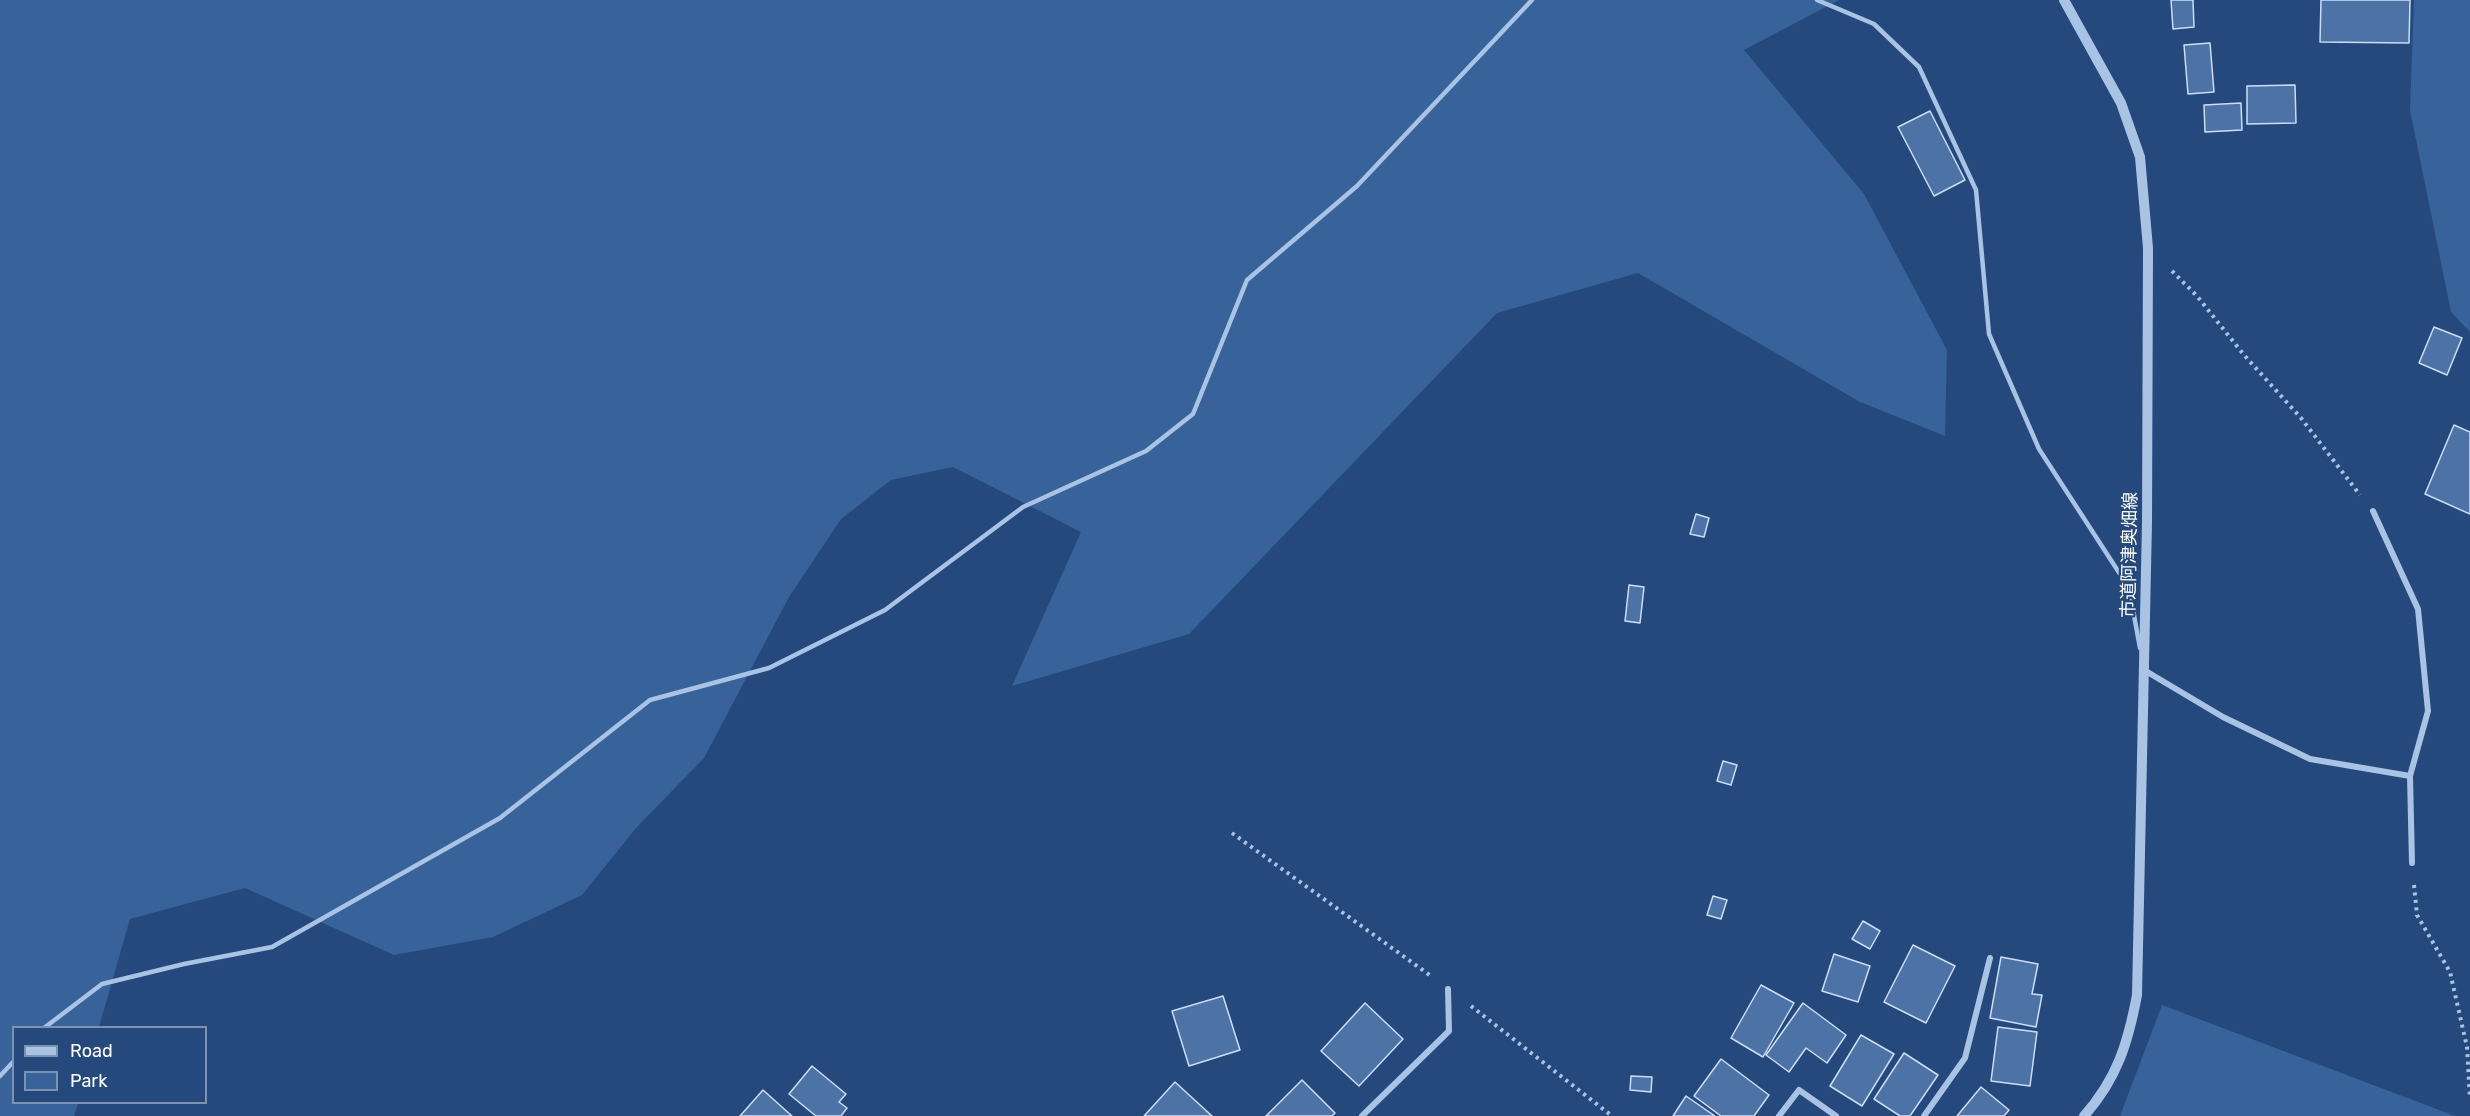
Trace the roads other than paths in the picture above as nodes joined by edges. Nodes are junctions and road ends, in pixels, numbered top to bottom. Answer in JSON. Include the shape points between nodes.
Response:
{"nodes":[{"id":1,"x":1532,"y":0,"type":"edge"},
{"id":2,"x":1817,"y":0,"type":"edge"},
{"id":3,"x":2064,"y":0,"type":"edge"},
{"id":4,"x":2373,"y":511,"type":"road end"},
{"id":5,"x":2144,"y":670,"type":"junction"},
{"id":6,"x":2410,"y":776,"type":"junction"},
{"id":7,"x":2412,"y":863,"type":"road end"},
{"id":8,"x":1990,"y":958,"type":"dead end"},
{"id":9,"x":1448,"y":989,"type":"road end"},
{"id":10,"x":47,"y":1026,"type":"edge"},
{"id":11,"x":12,"y":1063,"type":"edge"},
{"id":12,"x":0,"y":1076,"type":"edge"},
{"id":13,"x":1362,"y":1116,"type":"edge"},
{"id":14,"x":1779,"y":1116,"type":"edge"},
{"id":15,"x":1836,"y":1116,"type":"edge"},
{"id":16,"x":1924,"y":1116,"type":"edge"},
{"id":17,"x":2084,"y":1116,"type":"edge"}],
"edges":[{"from":1,"to":10,"type":"lane","via":[[1357,186],[1247,280],[1193,414],[1146,451],[1023,507],[885,610],[769,668],[650,700],[500,818],[272,947],[102,984]]},
{"from":2,"to":5,"type":"lane","via":[[1874,24],[1919,67],[1976,190],[1989,334],[2039,449],[2129,588]]},
{"from":3,"to":5,"type":"street","name":"市道阿津奥畑線","via":[[2121,103],[2140,157],[2148,248]]},
{"from":4,"to":6,"type":"street","via":[[2418,609],[2428,711]]},
{"from":5,"to":6,"type":"street","via":[[2223,717],[2310,759]]},
{"from":5,"to":17,"type":"street","name":"市道阿津奥畑線","via":[[2137,995],[2115,1075]]},
{"from":6,"to":7,"type":"street"},
{"from":8,"to":16,"type":"street","via":[[1965,1058]]},
{"from":9,"to":13,"type":"street","via":[[1449,1031]]},
{"from":11,"to":12,"type":"lane"},
{"from":14,"to":15,"type":"street","via":[[1799,1090]]}]}
